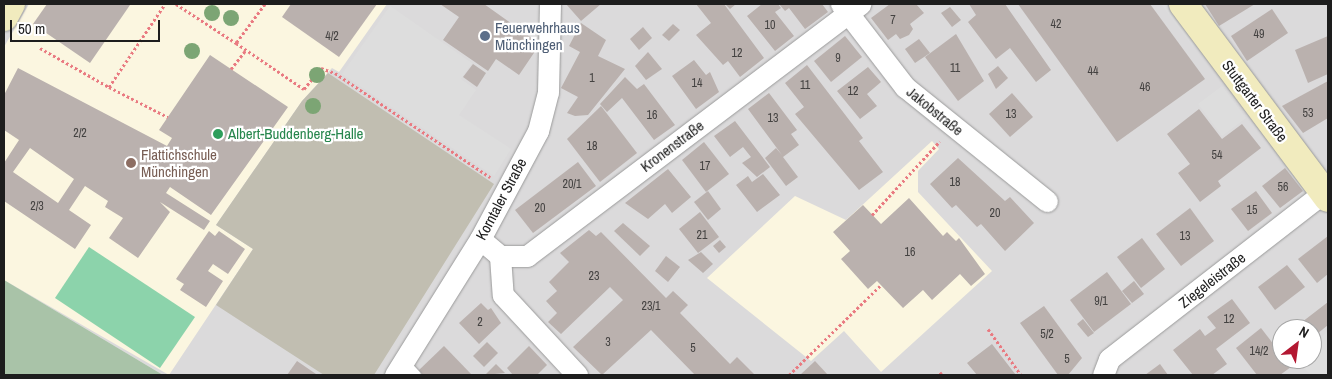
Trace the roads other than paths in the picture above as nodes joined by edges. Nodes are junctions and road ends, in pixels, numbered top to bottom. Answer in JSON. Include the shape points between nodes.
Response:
{"nodes":[{"id":1,"x":11,"y":4,"type":"edge"},
{"id":2,"x":550,"y":4,"type":"edge"},
{"id":3,"x":1183,"y":4,"type":"edge"},
{"id":4,"x":850,"y":7,"type":"edge"},
{"id":5,"x":4,"y":17,"type":"edge"},
{"id":6,"x":1327,"y":193,"type":"edge"},
{"id":7,"x":1047,"y":201,"type":"dead end"},
{"id":8,"x":480,"y":239,"type":"junction"},
{"id":9,"x":500,"y":256,"type":"junction"},
{"id":10,"x":404,"y":371,"type":"edge"},
{"id":11,"x":577,"y":375,"type":"edge"},
{"id":12,"x":1103,"y":375,"type":"edge"}],
"edges":[{"from":1,"to":5,"type":"street"},
{"from":2,"to":8,"type":"street","name":"Korntaler Straße","via":[[546,101],[538,130]]},
{"from":3,"to":6,"type":"street","name":"Stuttgarter Straße"},
{"from":4,"to":7,"type":"street","name":"Jakobstraße","via":[[905,87]]},
{"from":4,"to":9,"type":"street","name":"Kronenstraße","via":[[527,256]]},
{"from":6,"to":12,"type":"street","name":"Ziegeleistraße","via":[[1109,359]]},
{"from":8,"to":9,"type":"street"},
{"from":8,"to":10,"type":"street","name":"Korntaler Straße"},
{"from":9,"to":11,"type":"street","via":[[503,295]]}]}
